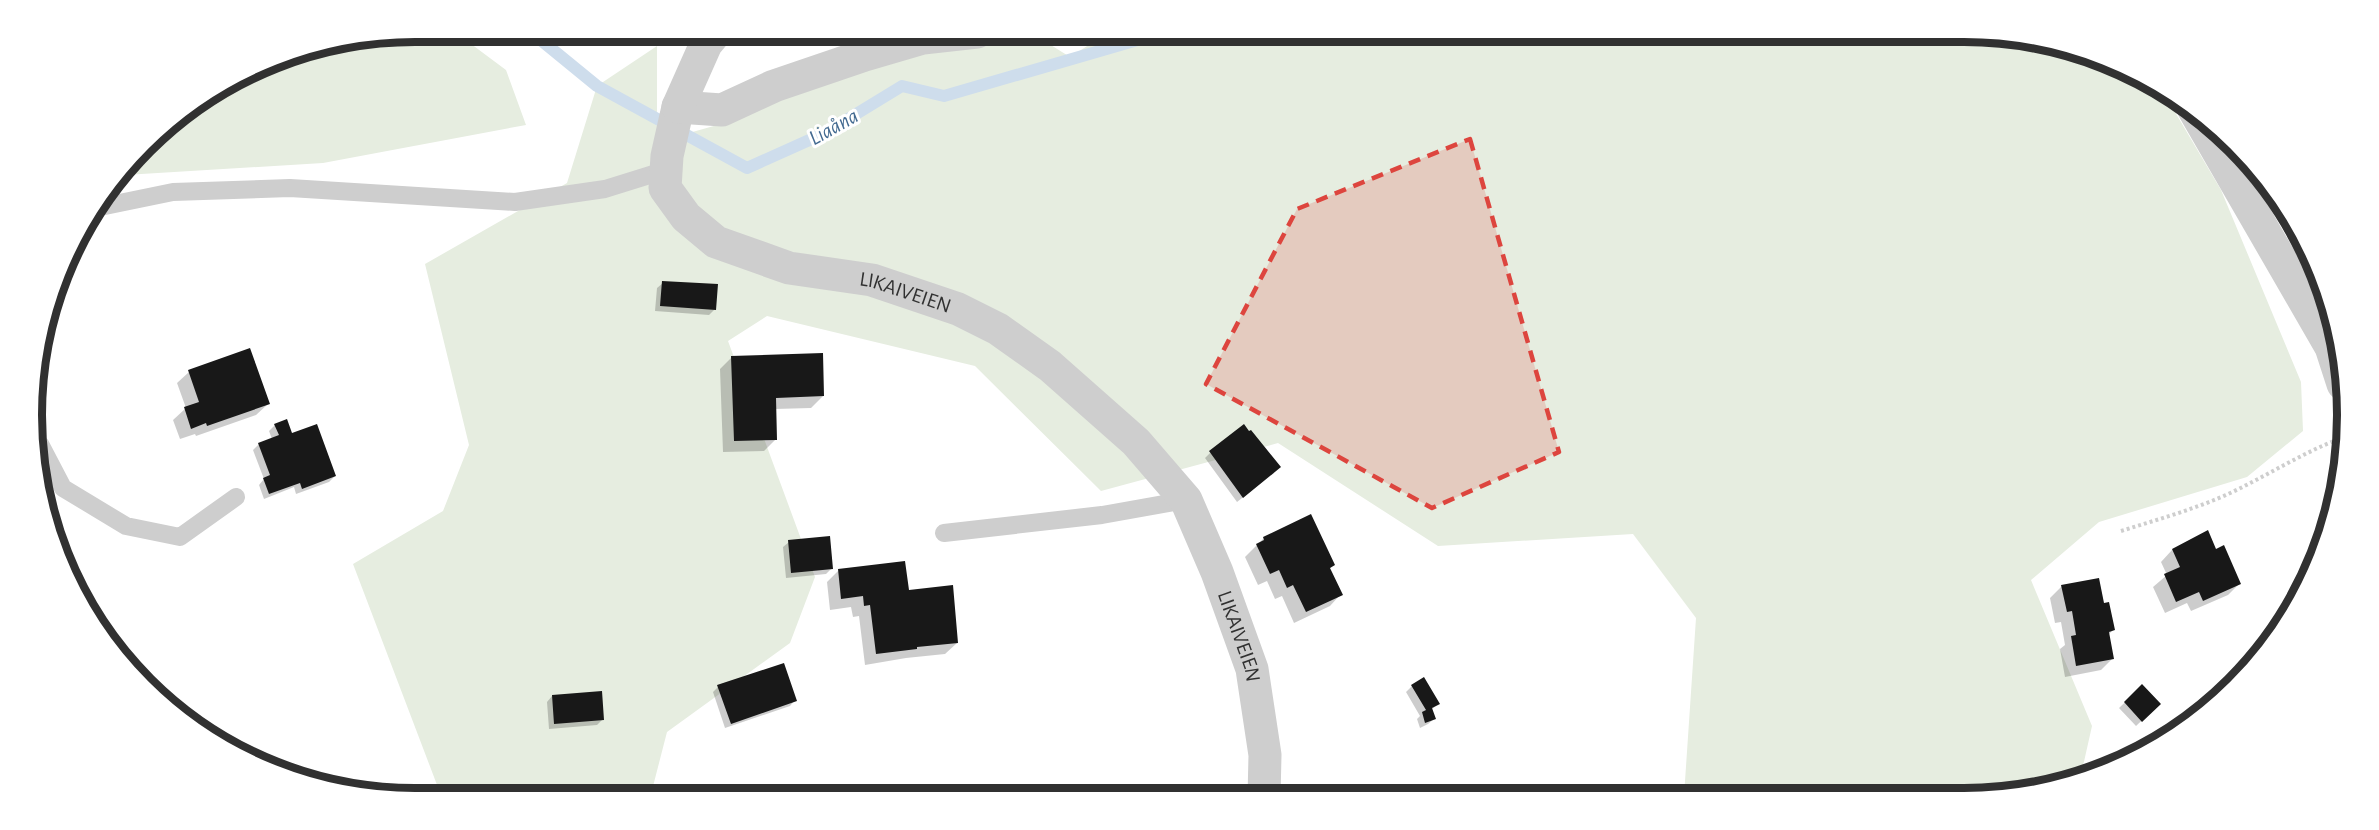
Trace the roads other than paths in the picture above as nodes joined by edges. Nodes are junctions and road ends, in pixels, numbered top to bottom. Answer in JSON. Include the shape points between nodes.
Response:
{"nodes":[{"id":1,"x":708,"y":42,"type":"edge"},
{"id":2,"x":910,"y":42,"type":"edge"},
{"id":3,"x":678,"y":106,"type":"junction"},
{"id":4,"x":2207,"y":133,"type":"edge"},
{"id":5,"x":666,"y":170,"type":"junction"},
{"id":6,"x":107,"y":206,"type":"edge"},
{"id":7,"x":2331,"y":347,"type":"edge"},
{"id":8,"x":44,"y":452,"type":"edge"},
{"id":9,"x":236,"y":497,"type":"dead end"},
{"id":10,"x":1186,"y":500,"type":"junction"},
{"id":11,"x":944,"y":533,"type":"dead end"},
{"id":12,"x":1264,"y":788,"type":"edge"}],
"edges":[{"from":1,"to":3,"type":"street","name":"LIKAIVEIEN"},
{"from":2,"to":3,"type":"street","via":[[774,86],[723,110]]},
{"from":3,"to":5,"type":"street","name":"LIKAIVEIEN"},
{"from":4,"to":7,"type":"street"},
{"from":5,"to":6,"type":"lane","via":[[604,189],[515,202],[290,188],[172,192]]},
{"from":5,"to":10,"type":"street","name":"LIKAIVEIEN","via":[[665,188],[686,217],[716,242],[789,268],[872,280],[958,309],[998,329],[1050,366],[1136,442]]},
{"from":8,"to":9,"type":"lane","via":[[63,488],[126,526],[180,537]]},
{"from":10,"to":11,"type":"lane","via":[[1102,515]]},
{"from":10,"to":12,"type":"street","name":"LIKAIVEIEN","via":[[1252,669],[1265,755]]}]}
